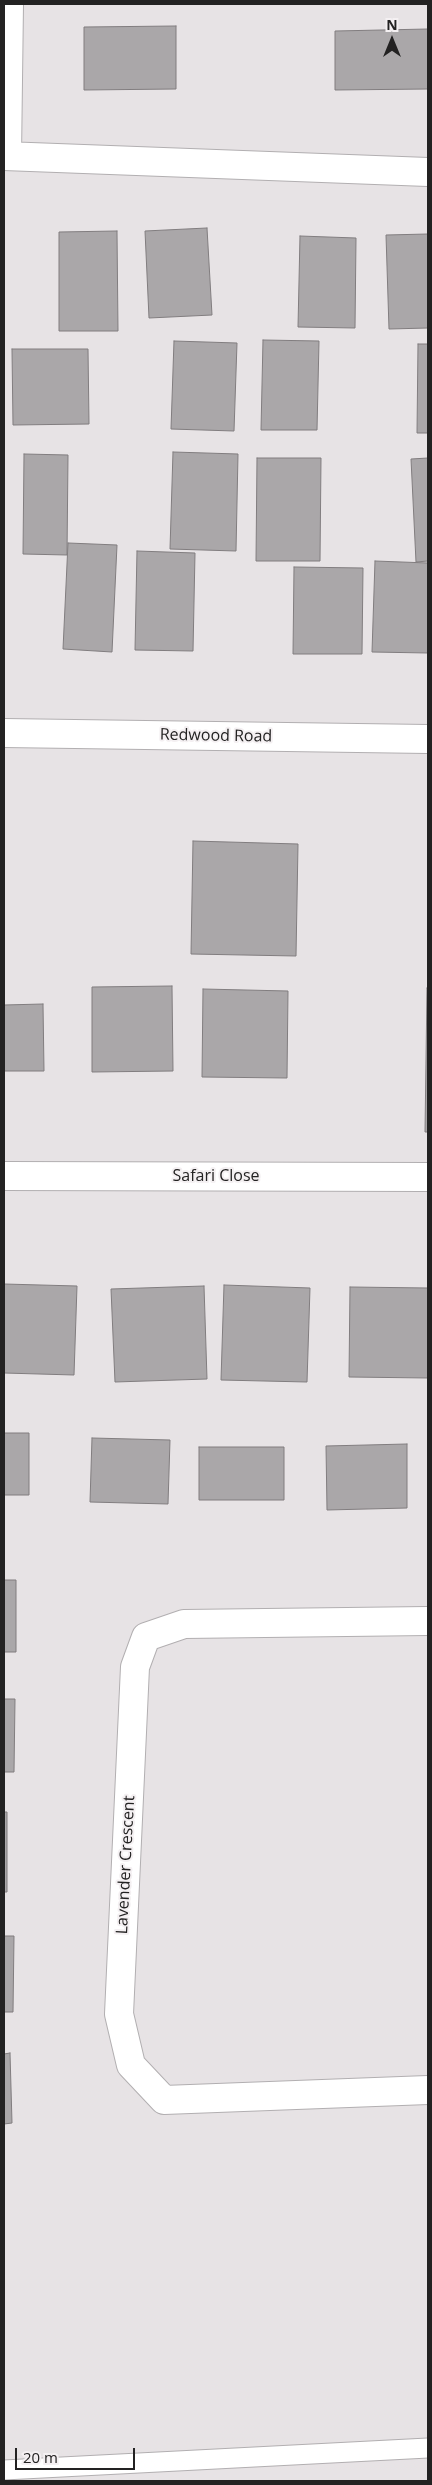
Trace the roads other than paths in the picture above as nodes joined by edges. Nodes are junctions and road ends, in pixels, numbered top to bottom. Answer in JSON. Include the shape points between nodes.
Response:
{"nodes":[{"id":1,"x":9,"y":4,"type":"edge"},
{"id":2,"x":5,"y":156,"type":"edge"},
{"id":3,"x":428,"y":172,"type":"edge"},
{"id":4,"x":4,"y":733,"type":"edge"},
{"id":5,"x":428,"y":739,"type":"edge"},
{"id":6,"x":4,"y":1176,"type":"edge"},
{"id":7,"x":428,"y":1177,"type":"edge"},
{"id":8,"x":428,"y":1621,"type":"edge"},
{"id":9,"x":428,"y":2090,"type":"edge"},
{"id":10,"x":428,"y":2448,"type":"edge"},
{"id":11,"x":4,"y":2470,"type":"edge"}],
"edges":[{"from":1,"to":2,"type":"street"},
{"from":2,"to":3,"type":"street"},
{"from":4,"to":5,"type":"street","name":"Redwood Road"},
{"from":6,"to":7,"type":"street","name":"Safari Close"},
{"from":8,"to":9,"type":"street","name":"Lavender Crescent","via":[[184,1624],[146,1637],[134,1667],[119,2014],[131,2065],[164,2100]]},
{"from":10,"to":11,"type":"lane"}]}
